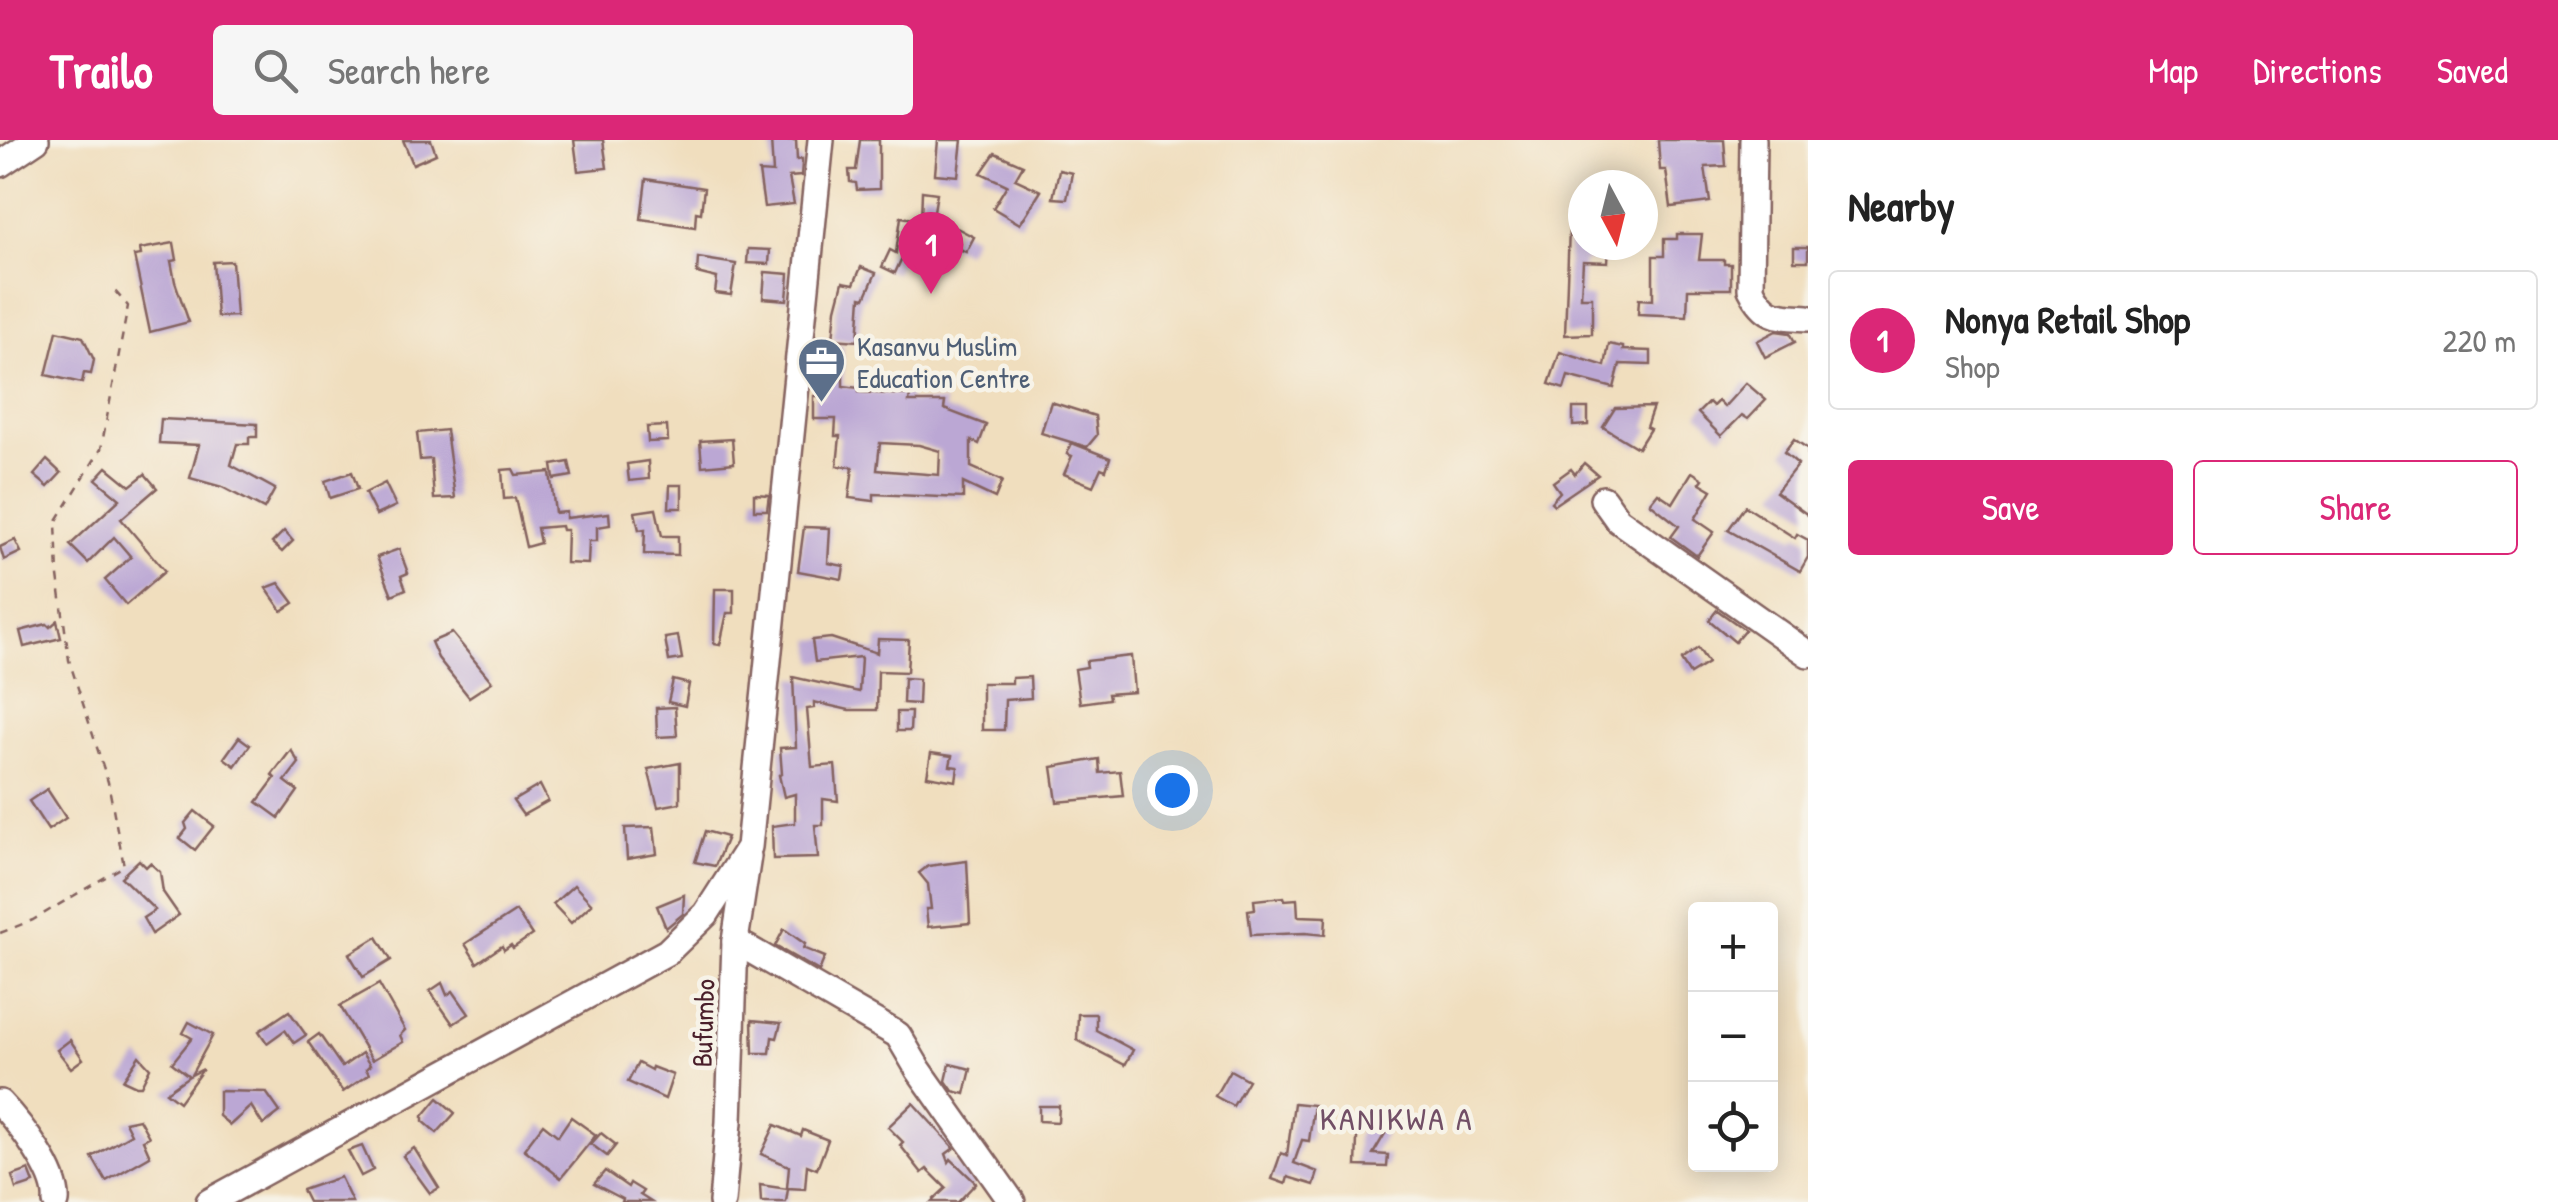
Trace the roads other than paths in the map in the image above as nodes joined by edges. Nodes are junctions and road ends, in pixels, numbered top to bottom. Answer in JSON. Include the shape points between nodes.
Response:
{"nodes":[{"id":1,"x":36,"y":140,"type":"edge"},
{"id":2,"x":820,"y":140,"type":"edge"},
{"id":3,"x":1753,"y":140,"type":"edge"},
{"id":4,"x":0,"y":164,"type":"edge"},
{"id":5,"x":1808,"y":318,"type":"edge"},
{"id":6,"x":1603,"y":499,"type":"dead end"},
{"id":7,"x":1808,"y":654,"type":"edge"},
{"id":8,"x":750,"y":846,"type":"junction"},
{"id":9,"x":736,"y":941,"type":"junction"},
{"id":10,"x":0,"y":1102,"type":"edge"},
{"id":11,"x":56,"y":1202,"type":"edge"},
{"id":12,"x":209,"y":1202,"type":"edge"},
{"id":13,"x":722,"y":1202,"type":"edge"},
{"id":14,"x":1012,"y":1202,"type":"edge"}],
"edges":[{"from":1,"to":4,"type":"street"},
{"from":2,"to":8,"type":"street","name":"Bufumbo"},
{"from":3,"to":5,"type":"street","via":[[1751,288],[1773,316]]},
{"from":6,"to":7,"type":"street","via":[[1618,520]]},
{"from":8,"to":9,"type":"street","name":"Bufumbo"},
{"from":8,"to":12,"type":"street","via":[[706,914],[667,952]]},
{"from":9,"to":13,"type":"street","name":"Bufumbo"},
{"from":9,"to":14,"type":"street","via":[[898,1035]]},
{"from":10,"to":11,"type":"street","via":[[58,1187]]}]}
